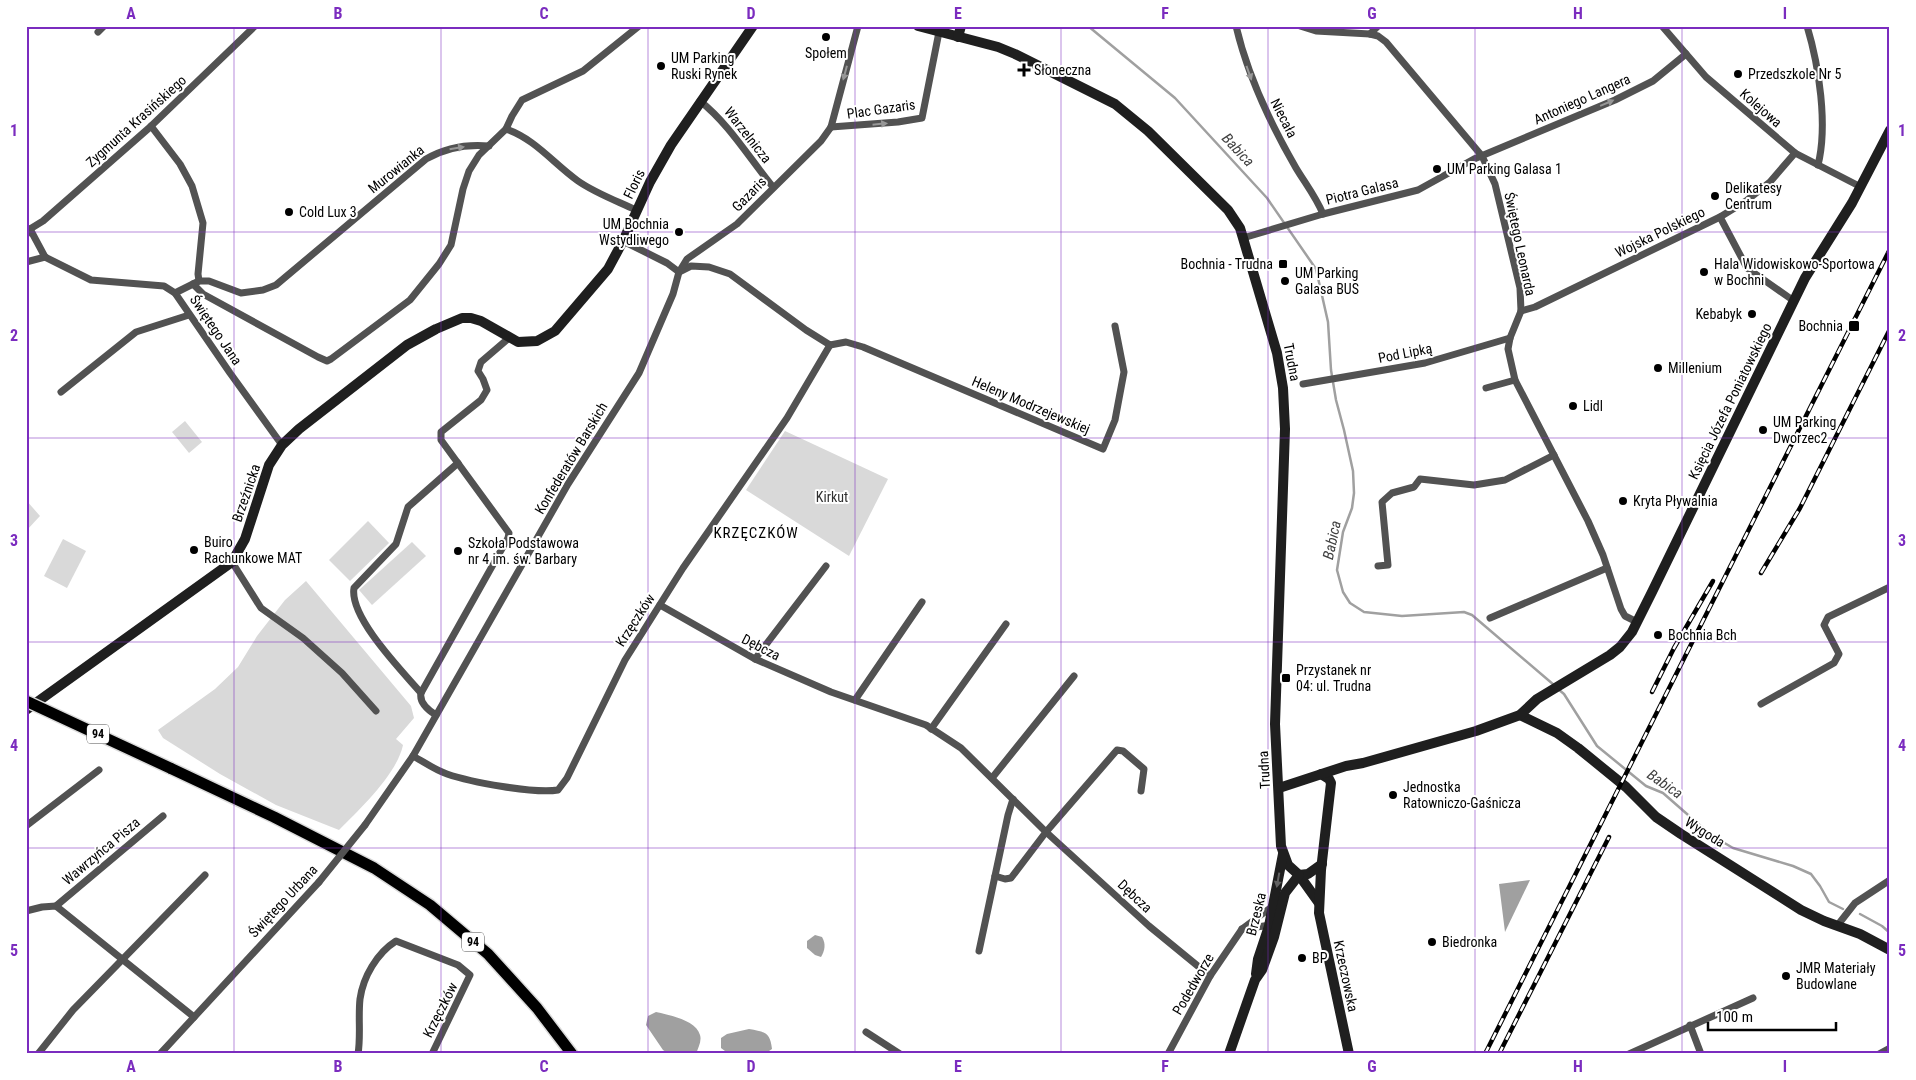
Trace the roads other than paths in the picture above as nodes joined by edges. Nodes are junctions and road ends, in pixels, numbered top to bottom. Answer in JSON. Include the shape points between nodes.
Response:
{"nodes":[{"id":1,"x":104,"y":26,"type":"edge"},
{"id":2,"x":255,"y":26,"type":"edge"},
{"id":3,"x":640,"y":26,"type":"edge"},
{"id":4,"x":753,"y":26,"type":"edge"},
{"id":5,"x":858,"y":26,"type":"edge"},
{"id":6,"x":918,"y":26,"type":"edge"},
{"id":7,"x":1236,"y":26,"type":"edge"},
{"id":8,"x":1300,"y":26,"type":"edge"},
{"id":9,"x":1378,"y":26,"type":"edge"},
{"id":10,"x":1662,"y":26,"type":"edge"},
{"id":11,"x":1807,"y":26,"type":"edge"},
{"id":12,"x":959,"y":31,"type":"edge"},
{"id":13,"x":98,"y":32,"type":"dead end"},
{"id":14,"x":939,"y":32,"type":"junction"},
{"id":15,"x":1370,"y":34,"type":"junction"},
{"id":16,"x":1686,"y":54,"type":"junction"},
{"id":17,"x":700,"y":102,"type":"junction"},
{"id":18,"x":151,"y":126,"type":"junction"},
{"id":19,"x":831,"y":127,"type":"junction"},
{"id":20,"x":506,"y":130,"type":"junction"},
{"id":21,"x":1890,"y":130,"type":"edge"},
{"id":22,"x":489,"y":146,"type":"junction"},
{"id":23,"x":1795,"y":153,"type":"junction"},
{"id":24,"x":1482,"y":156,"type":"junction"},
{"id":25,"x":1818,"y":165,"type":"junction"},
{"id":26,"x":774,"y":187,"type":"junction"},
{"id":27,"x":1861,"y":187,"type":"junction"},
{"id":28,"x":636,"y":210,"type":"junction"},
{"id":29,"x":1323,"y":214,"type":"junction"},
{"id":30,"x":1720,"y":217,"type":"junction"},
{"id":31,"x":28,"y":232,"type":"edge"},
{"id":32,"x":1243,"y":238,"type":"junction"},
{"id":33,"x":624,"y":241,"type":"junction"},
{"id":34,"x":44,"y":257,"type":"junction"},
{"id":35,"x":26,"y":262,"type":"edge"},
{"id":36,"x":679,"y":272,"type":"junction"},
{"id":37,"x":196,"y":283,"type":"junction"},
{"id":38,"x":175,"y":293,"type":"junction"},
{"id":39,"x":1794,"y":301,"type":"junction"},
{"id":40,"x":1521,"y":311,"type":"junction"},
{"id":41,"x":189,"y":315,"type":"junction"},
{"id":42,"x":1115,"y":326,"type":"dead end"},
{"id":43,"x":510,"y":338,"type":"junction"},
{"id":44,"x":1510,"y":338,"type":"junction"},
{"id":45,"x":532,"y":342,"type":"joint"},
{"id":46,"x":830,"y":345,"type":"junction"},
{"id":47,"x":1515,"y":380,"type":"junction"},
{"id":48,"x":1303,"y":384,"type":"dead end"},
{"id":49,"x":1486,"y":388,"type":"dead end"},
{"id":50,"x":60,"y":392,"type":"dead end"},
{"id":51,"x":282,"y":445,"type":"junction"},
{"id":52,"x":1554,"y":455,"type":"junction"},
{"id":53,"x":458,"y":463,"type":"junction"},
{"id":54,"x":232,"y":562,"type":"junction"},
{"id":55,"x":826,"y":566,"type":"dead end"},
{"id":56,"x":1378,"y":566,"type":"dead end"},
{"id":57,"x":1607,"y":568,"type":"junction"},
{"id":58,"x":1890,"y":587,"type":"edge"},
{"id":59,"x":922,"y":602,"type":"dead end"},
{"id":60,"x":660,"y":604,"type":"junction"},
{"id":61,"x":1490,"y":618,"type":"dead end"},
{"id":62,"x":1637,"y":622,"type":"junction"},
{"id":63,"x":1006,"y":624,"type":"dead end"},
{"id":64,"x":755,"y":659,"type":"junction"},
{"id":65,"x":1074,"y":676,"type":"dead end"},
{"id":66,"x":421,"y":693,"type":"junction"},
{"id":67,"x":855,"y":700,"type":"junction"},
{"id":68,"x":26,"y":701,"type":"edge"},
{"id":69,"x":1761,"y":704,"type":"dead end"},
{"id":70,"x":26,"y":710,"type":"edge"},
{"id":71,"x":376,"y":711,"type":"dead end"},
{"id":72,"x":436,"y":715,"type":"junction"},
{"id":73,"x":1520,"y":715,"type":"junction"},
{"id":74,"x":931,"y":729,"type":"junction"},
{"id":75,"x":413,"y":756,"type":"junction"},
{"id":76,"x":1364,"y":764,"type":"junction"},
{"id":77,"x":99,"y":770,"type":"dead end"},
{"id":78,"x":1321,"y":774,"type":"junction"},
{"id":79,"x":992,"y":778,"type":"junction"},
{"id":80,"x":1331,"y":783,"type":"junction"},
{"id":81,"x":1279,"y":788,"type":"junction"},
{"id":82,"x":1141,"y":791,"type":"dead end"},
{"id":83,"x":1013,"y":799,"type":"junction"},
{"id":84,"x":163,"y":816,"type":"dead end"},
{"id":85,"x":26,"y":826,"type":"edge"},
{"id":86,"x":1046,"y":832,"type":"junction"},
{"id":87,"x":1283,"y":854,"type":"junction"},
{"id":88,"x":1322,"y":864,"type":"junction"},
{"id":89,"x":205,"y":875,"type":"dead end"},
{"id":90,"x":995,"y":876,"type":"junction"},
{"id":91,"x":1299,"y":876,"type":"junction"},
{"id":92,"x":1890,"y":880,"type":"edge"},
{"id":93,"x":1319,"y":903,"type":"junction"},
{"id":94,"x":56,"y":906,"type":"junction"},
{"id":95,"x":1273,"y":906,"type":"junction"},
{"id":96,"x":26,"y":910,"type":"edge"},
{"id":97,"x":1274,"y":924,"type":"junction"},
{"id":98,"x":1838,"y":926,"type":"junction"},
{"id":99,"x":1242,"y":929,"type":"junction"},
{"id":100,"x":1890,"y":950,"type":"edge"},
{"id":101,"x":980,"y":951,"type":"dead end"},
{"id":102,"x":122,"y":960,"type":"junction"},
{"id":103,"x":1210,"y":976,"type":"junction"},
{"id":104,"x":1752,"y":998,"type":"dead end"},
{"id":105,"x":194,"y":1017,"type":"junction"},
{"id":106,"x":1690,"y":1025,"type":"junction"},
{"id":107,"x":866,"y":1032,"type":"dead end"},
{"id":108,"x":1890,"y":1048,"type":"edge"},
{"id":109,"x":162,"y":1053,"type":"edge"},
{"id":110,"x":38,"y":1054,"type":"edge"},
{"id":111,"x":358,"y":1054,"type":"edge"},
{"id":112,"x":432,"y":1054,"type":"edge"},
{"id":113,"x":572,"y":1054,"type":"edge"},
{"id":114,"x":900,"y":1054,"type":"edge"},
{"id":115,"x":1168,"y":1054,"type":"edge"},
{"id":116,"x":1229,"y":1054,"type":"edge"},
{"id":117,"x":1349,"y":1054,"type":"edge"},
{"id":118,"x":1629,"y":1054,"type":"edge"},
{"id":119,"x":1701,"y":1054,"type":"edge"},
{"id":120,"x":1878,"y":1054,"type":"edge"}],
"edges":[{"from":1,"to":13,"type":"street"},
{"from":2,"to":18,"type":"street","name":"Zygmunta Krasińskiego"},
{"from":3,"to":20,"type":"street","via":[[584,71],[522,100]]},
{"from":4,"to":17,"type":"street","name":"Floris"},
{"from":5,"to":19,"type":"street","name":"Plac Gazaris","one_way":true},
{"from":6,"to":14,"type":"street","name":"Trudna"},
{"from":7,"to":29,"type":"street","name":"Niecała","one_way":true,"via":[[1255,89]]},
{"from":8,"to":15,"type":"street","via":[[1316,31]]},
{"from":9,"to":15,"type":"street"},
{"from":10,"to":16,"type":"street","name":"Kolejowa"},
{"from":11,"to":25,"type":"street","via":[[1818,71],[1822,118],[1822,152]]},
{"from":12,"to":14,"type":"street","name":"Trudna"},
{"from":12,"to":32,"type":"street","name":"Trudna","via":[[1016,54],[1115,104],[1133,117],[1209,190],[1234,218]]},
{"from":19,"to":14,"type":"street","name":"Plac Gazaris","one_way":true,"via":[[922,118]]},
{"from":15,"to":24,"type":"street","name":"Świętego Leonarda","via":[[1386,42]]},
{"from":16,"to":23,"type":"street","name":"Kolejowa","via":[[1706,77]]},
{"from":24,"to":16,"type":"street","name":"Antoniego Langera","one_way":true,"via":[[1616,100],[1653,81]]},
{"from":17,"to":26,"type":"street","name":"Warzelnicza","via":[[732,132]]},
{"from":17,"to":28,"type":"street","name":"Floris","via":[[671,144]]},
{"from":18,"to":31,"type":"street","name":"Zygmunta Krasińskiego"},
{"from":18,"to":37,"type":"street","via":[[180,164],[192,186],[203,223]]},
{"from":19,"to":26,"type":"street","name":"Gazaris"},
{"from":20,"to":22,"type":"street"},
{"from":20,"to":28,"type":"street","via":[[532,143],[584,184]]},
{"from":21,"to":27,"type":"street","name":"Księcia Józefa Poniatowskiego"},
{"from":37,"to":22,"type":"street","name":"Murowianka","one_way":true,"via":[[209,281],[241,293],[276,285],[426,158],[440,151]]},
{"from":22,"to":37,"type":"street","via":[[479,155],[462,189],[451,245],[439,264],[410,300],[326,361],[203,294]]},
{"from":23,"to":25,"type":"street","name":"Kolejowa"},
{"from":23,"to":30,"type":"street","name":"Wojska Polskiego","via":[[1770,182]]},
{"from":24,"to":29,"type":"street","name":"Piotra Galasa","via":[[1418,190]]},
{"from":24,"to":40,"type":"street","name":"Świętego Leonarda","via":[[1495,184],[1520,288]]},
{"from":25,"to":27,"type":"street","name":"Kolejowa"},
{"from":26,"to":36,"type":"street","name":"Gazaris","via":[[737,224],[687,259]]},
{"from":27,"to":39,"type":"street","name":"Księcia Józefa Poniatowskiego","via":[[1817,256]]},
{"from":28,"to":33,"type":"street","name":"Floris"},
{"from":29,"to":32,"type":"street","name":"Piotra Galasa"},
{"from":30,"to":39,"type":"street","via":[[1747,268]]},
{"from":30,"to":40,"type":"street","name":"Wojska Polskiego"},
{"from":31,"to":34,"type":"street"},
{"from":32,"to":81,"type":"street","name":"Trudna","via":[[1277,353],[1283,388],[1285,429],[1275,724]]},
{"from":33,"to":36,"type":"street"},
{"from":33,"to":45,"type":"street","name":"Floris","via":[[608,269],[569,316],[547,337]]},
{"from":34,"to":35,"type":"street"},
{"from":34,"to":38,"type":"street","name":"Świętego Jana","via":[[90,280],[164,286]]},
{"from":36,"to":46,"type":"street","via":[[691,266],[709,267],[730,274]]},
{"from":36,"to":72,"type":"street","name":"Konfederatów Barskich","via":[[640,373],[568,484]]},
{"from":37,"to":38,"type":"street"},
{"from":38,"to":41,"type":"street","name":"Świętego Jana"},
{"from":39,"to":62,"type":"street","name":"Księcia Józefa Poniatowskiego"},
{"from":40,"to":44,"type":"street","name":"Świętego Leonarda"},
{"from":41,"to":50,"type":"street","via":[[136,332]]},
{"from":41,"to":51,"type":"street","name":"Świętego Jana"},
{"from":42,"to":46,"type":"street","name":"Heleny Modrzejewskiej","via":[[1124,372],[1115,420],[1103,449],[863,348],[846,342]]},
{"from":43,"to":45,"type":"street","name":"Brzeźnicka","via":[[518,342]]},
{"from":43,"to":51,"type":"street","name":"Brzeźnicka","via":[[481,321],[471,318],[453,320],[407,345]]},
{"from":43,"to":53,"type":"street","via":[[481,362],[478,371],[487,390],[481,400],[441,432],[440,440]]},
{"from":44,"to":47,"type":"street","name":"Świętego Leonarda","via":[[1509,360]]},
{"from":44,"to":48,"type":"street","name":"Pod Lipką","via":[[1425,363]]},
{"from":46,"to":60,"type":"street","name":"Krzęczków","via":[[787,418]]},
{"from":47,"to":49,"type":"street"},
{"from":47,"to":52,"type":"street","name":"Świętego Leonarda"},
{"from":51,"to":54,"type":"street","name":"Brzeźnicka","via":[[269,465],[245,539]]},
{"from":52,"to":56,"type":"street","via":[[1505,480],[1474,485],[1420,479],[1414,487],[1392,493],[1382,502],[1388,565]]},
{"from":52,"to":57,"type":"street","name":"Świętego Leonarda","via":[[1588,521]]},
{"from":53,"to":66,"type":"street","via":[[508,533],[508,538]]},
{"from":53,"to":66,"type":"street","via":[[408,507],[396,544],[354,588],[353,595],[367,628]]},
{"from":54,"to":70,"type":"street","name":"Brzeźnicka"},
{"from":54,"to":71,"type":"street","via":[[261,608],[303,638],[342,673]]},
{"from":55,"to":64,"type":"street"},
{"from":57,"to":61,"type":"street"},
{"from":57,"to":62,"type":"street","name":"Świętego Leonarda","via":[[1621,609]]},
{"from":58,"to":69,"type":"street","via":[[1828,617],[1824,625],[1839,654],[1834,662]]},
{"from":59,"to":67,"type":"street"},
{"from":60,"to":64,"type":"street","name":"Dębcza"},
{"from":60,"to":75,"type":"street","name":"Krzęczków","via":[[625,660],[567,778],[558,790],[489,784],[447,774]]},
{"from":62,"to":73,"type":"street","name":"Księcia Józefa Poniatowskiego","via":[[1628,639],[1615,651],[1537,700]]},
{"from":63,"to":74,"type":"street"},
{"from":64,"to":67,"type":"street","name":"Dębcza"},
{"from":65,"to":79,"type":"street"},
{"from":66,"to":72,"type":"street","via":[[424,706]]},
{"from":67,"to":74,"type":"street","name":"Dębcza"},
{"from":68,"to":113,"type":"main road","number":"94","bridge":true,"via":[[274,817],[374,868],[430,905],[488,954],[538,1008]]},
{"from":72,"to":75,"type":"street","name":"Konfederatów Barskich"},
{"from":73,"to":76,"type":"street","name":"Księcia Józefa Poniatowskiego"},
{"from":73,"to":98,"type":"street","name":"Wygoda","via":[[1557,733],[1578,748],[1671,827],[1801,910]]},
{"from":74,"to":79,"type":"street","name":"Dębcza","via":[[961,748]]},
{"from":75,"to":105,"type":"street","name":"Świętego Urbana","bridge":true,"via":[[365,825],[319,882]]},
{"from":76,"to":78,"type":"street","name":"Księcia Józefa Poniatowskiego"},
{"from":76,"to":80,"type":"street","name":"Księcia Józefa Poniatowskiego","via":[[1338,774]]},
{"from":77,"to":85,"type":"street"},
{"from":78,"to":80,"type":"street"},
{"from":78,"to":81,"type":"street","name":"Księcia Józefa Poniatowskiego"},
{"from":79,"to":83,"type":"street","name":"Dębcza"},
{"from":80,"to":88,"type":"street","name":"Krzeczowska"},
{"from":81,"to":87,"type":"street","name":"Trudna"},
{"from":82,"to":86,"type":"street","via":[[1144,768],[1117,750]]},
{"from":83,"to":86,"type":"street","name":"Dębcza"},
{"from":83,"to":90,"type":"street"},
{"from":84,"to":94,"type":"street","name":"Wawrzyńca Pisza"},
{"from":86,"to":90,"type":"street","via":[[1011,878],[1005,880]]},
{"from":86,"to":103,"type":"street","name":"Dębcza","via":[[1149,926]]},
{"from":87,"to":91,"type":"street","name":"Krzeczowska"},
{"from":87,"to":95,"type":"street","name":"Brzeska","one_way":true},
{"from":88,"to":91,"type":"street"},
{"from":88,"to":93,"type":"street","name":"Krzeczowska"},
{"from":89,"to":102,"type":"street"},
{"from":90,"to":101,"type":"street"},
{"from":91,"to":93,"type":"street","name":"Krzeczowska"},
{"from":91,"to":97,"type":"street","name":"Brzeska","via":[[1285,893]]},
{"from":92,"to":98,"type":"street","via":[[1855,902]]},
{"from":93,"to":117,"type":"street","name":"Krzeczowska"},
{"from":94,"to":96,"type":"street"},
{"from":94,"to":102,"type":"street"},
{"from":95,"to":97,"type":"street","name":"Brzeska"},
{"from":95,"to":99,"type":"street","name":"Podedworze"},
{"from":97,"to":99,"type":"street"},
{"from":97,"to":116,"type":"street","name":"Brzeska","via":[[1262,970],[1255,980]]},
{"from":98,"to":100,"type":"street","name":"Wygoda"},
{"from":99,"to":103,"type":"street","name":"Podedworze"},
{"from":102,"to":105,"type":"street"},
{"from":102,"to":110,"type":"street","via":[[73,1010]]},
{"from":103,"to":115,"type":"street","name":"Podedworze"},
{"from":104,"to":106,"type":"street"},
{"from":105,"to":109,"type":"street","name":"Świętego Urbana"},
{"from":106,"to":118,"type":"street"},
{"from":106,"to":119,"type":"street"},
{"from":107,"to":114,"type":"street"},
{"from":108,"to":120,"type":"street"},
{"from":111,"to":112,"type":"street","name":"Krzęczków","via":[[362,988],[378,957],[396,941],[458,964],[470,975]]}]}
